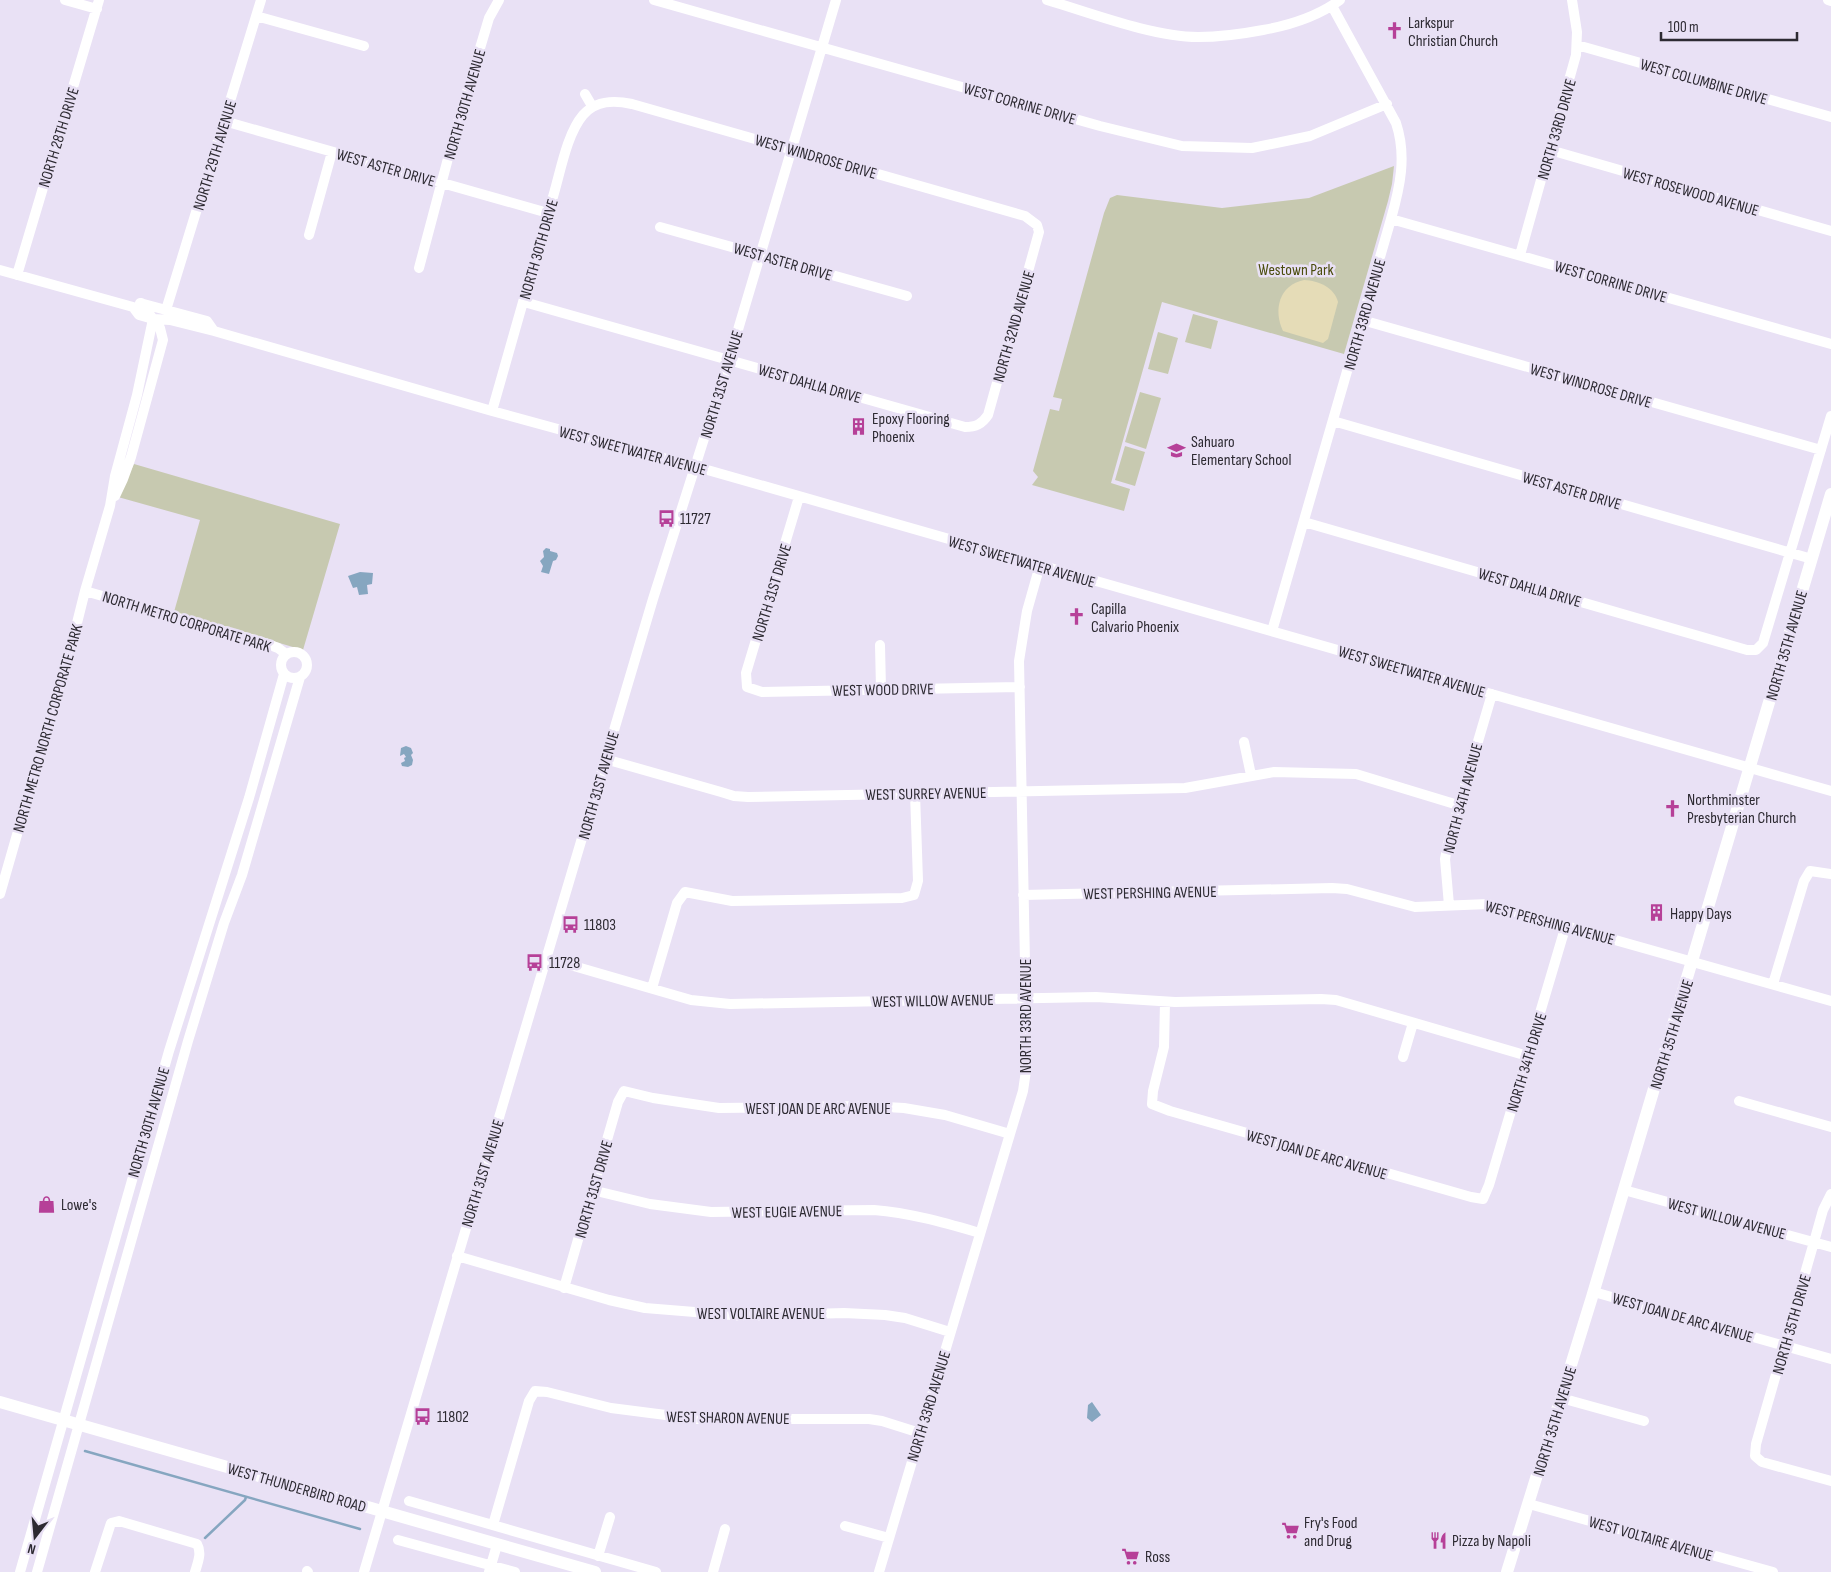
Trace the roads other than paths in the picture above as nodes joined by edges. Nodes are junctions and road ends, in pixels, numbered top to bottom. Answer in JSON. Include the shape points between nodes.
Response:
{"nodes":[{"id":1,"x":65,"y":0,"type":"edge"},
{"id":2,"x":260,"y":0,"type":"edge"},
{"id":3,"x":499,"y":0,"type":"edge"},
{"id":4,"x":654,"y":0,"type":"edge"},
{"id":5,"x":836,"y":0,"type":"edge"},
{"id":6,"x":1046,"y":0,"type":"edge"},
{"id":7,"x":1572,"y":0,"type":"edge"},
{"id":8,"x":1336,"y":3,"type":"edge"},
{"id":9,"x":98,"y":4,"type":"edge"},
{"id":10,"x":256,"y":16,"type":"junction"},
{"id":11,"x":364,"y":46,"type":"dead end"},
{"id":12,"x":1577,"y":46,"type":"junction"},
{"id":13,"x":822,"y":47,"type":"junction"},
{"id":14,"x":585,"y":94,"type":"dead end"},
{"id":15,"x":1387,"y":104,"type":"junction"},
{"id":16,"x":592,"y":106,"type":"junction"},
{"id":17,"x":1831,"y":117,"type":"edge"},
{"id":18,"x":224,"y":121,"type":"junction"},
{"id":19,"x":792,"y":149,"type":"junction"},
{"id":20,"x":1550,"y":150,"type":"junction"},
{"id":21,"x":332,"y":152,"type":"junction"},
{"id":22,"x":442,"y":183,"type":"junction"},
{"id":23,"x":548,"y":214,"type":"junction"},
{"id":24,"x":1391,"y":219,"type":"junction"},
{"id":25,"x":1037,"y":225,"type":"joint"},
{"id":26,"x":660,"y":226,"type":"dead end"},
{"id":27,"x":1831,"y":231,"type":"edge"},
{"id":28,"x":309,"y":235,"type":"dead end"},
{"id":29,"x":761,"y":254,"type":"junction"},
{"id":30,"x":1520,"y":256,"type":"junction"},
{"id":31,"x":419,"y":268,"type":"dead end"},
{"id":32,"x":0,"y":270,"type":"edge"},
{"id":33,"x":17,"y":274,"type":"junction"},
{"id":34,"x":906,"y":296,"type":"dead end"},
{"id":35,"x":524,"y":302,"type":"junction"},
{"id":36,"x":137,"y":305,"type":"junction"},
{"id":37,"x":170,"y":318,"type":"junction"},
{"id":38,"x":153,"y":319,"type":"junction"},
{"id":39,"x":1362,"y":320,"type":"junction"},
{"id":40,"x":214,"y":331,"type":"junction"},
{"id":41,"x":1831,"y":344,"type":"edge"},
{"id":42,"x":729,"y":360,"type":"junction"},
{"id":43,"x":492,"y":411,"type":"junction"},
{"id":44,"x":1831,"y":416,"type":"edge"},
{"id":45,"x":1333,"y":421,"type":"junction"},
{"id":46,"x":980,"y":424,"type":"joint"},
{"id":47,"x":1821,"y":450,"type":"junction"},
{"id":48,"x":695,"y":467,"type":"junction"},
{"id":49,"x":1831,"y":494,"type":"edge"},
{"id":50,"x":799,"y":497,"type":"junction"},
{"id":51,"x":1304,"y":522,"type":"junction"},
{"id":52,"x":1790,"y":553,"type":"junction"},
{"id":53,"x":1812,"y":559,"type":"junction"},
{"id":54,"x":1040,"y":566,"type":"junction"},
{"id":55,"x":85,"y":591,"type":"junction"},
{"id":56,"x":1272,"y":631,"type":"junction"},
{"id":57,"x":880,"y":644,"type":"dead end"},
{"id":58,"x":1756,"y":650,"type":"joint"},
{"id":59,"x":286,"y":654,"type":"junction"},
{"id":60,"x":284,"y":674,"type":"junction"},
{"id":61,"x":300,"y":677,"type":"junction"},
{"id":62,"x":1020,"y":686,"type":"junction"},
{"id":63,"x":747,"y":687,"type":"joint"},
{"id":64,"x":881,"y":689,"type":"junction"},
{"id":65,"x":1492,"y":694,"type":"junction"},
{"id":66,"x":1244,"y":742,"type":"dead end"},
{"id":67,"x":605,"y":759,"type":"junction"},
{"id":68,"x":1750,"y":768,"type":"junction"},
{"id":69,"x":1251,"y":775,"type":"junction"},
{"id":70,"x":1831,"y":790,"type":"edge"},
{"id":71,"x":1022,"y":791,"type":"junction"},
{"id":72,"x":915,"y":793,"type":"junction"},
{"id":73,"x":1458,"y":805,"type":"junction"},
{"id":74,"x":1831,"y":874,"type":"edge"},
{"id":75,"x":0,"y":894,"type":"edge"},
{"id":76,"x":1023,"y":895,"type":"junction"},
{"id":77,"x":1449,"y":905,"type":"junction"},
{"id":78,"x":1566,"y":925,"type":"junction"},
{"id":79,"x":546,"y":958,"type":"junction"},
{"id":80,"x":1693,"y":961,"type":"junction"},
{"id":81,"x":1773,"y":984,"type":"junction"},
{"id":82,"x":652,"y":988,"type":"junction"},
{"id":83,"x":1026,"y":998,"type":"junction"},
{"id":84,"x":1831,"y":1001,"type":"edge"},
{"id":85,"x":1165,"y":1002,"type":"junction"},
{"id":86,"x":1413,"y":1023,"type":"junction"},
{"id":87,"x":1528,"y":1056,"type":"junction"},
{"id":88,"x":1403,"y":1057,"type":"dead end"},
{"id":89,"x":624,"y":1091,"type":"joint"},
{"id":90,"x":1739,"y":1101,"type":"dead end"},
{"id":91,"x":1831,"y":1127,"type":"edge"},
{"id":92,"x":1010,"y":1134,"type":"junction"},
{"id":93,"x":592,"y":1190,"type":"junction"},
{"id":94,"x":1624,"y":1190,"type":"junction"},
{"id":95,"x":1831,"y":1194,"type":"edge"},
{"id":96,"x":1483,"y":1199,"type":"joint"},
{"id":97,"x":980,"y":1232,"type":"junction"},
{"id":98,"x":1814,"y":1242,"type":"junction"},
{"id":99,"x":1831,"y":1247,"type":"edge"},
{"id":100,"x":457,"y":1256,"type":"junction"},
{"id":101,"x":564,"y":1288,"type":"junction"},
{"id":102,"x":1594,"y":1292,"type":"junction"},
{"id":103,"x":950,"y":1332,"type":"junction"},
{"id":104,"x":1785,"y":1346,"type":"junction"},
{"id":105,"x":1831,"y":1359,"type":"edge"},
{"id":106,"x":1561,"y":1398,"type":"junction"},
{"id":107,"x":0,"y":1402,"type":"edge"},
{"id":108,"x":64,"y":1421,"type":"junction"},
{"id":109,"x":1644,"y":1421,"type":"dead end"},
{"id":110,"x":78,"y":1425,"type":"junction"},
{"id":111,"x":920,"y":1433,"type":"junction"},
{"id":112,"x":1831,"y":1481,"type":"edge"},
{"id":113,"x":409,"y":1501,"type":"dead end"},
{"id":114,"x":1529,"y":1504,"type":"junction"},
{"id":115,"x":381,"y":1511,"type":"junction"},
{"id":116,"x":610,"y":1516,"type":"dead end"},
{"id":117,"x":493,"y":1525,"type":"junction"},
{"id":118,"x":845,"y":1526,"type":"dead end"},
{"id":119,"x":725,"y":1529,"type":"dead end"},
{"id":120,"x":889,"y":1538,"type":"junction"},
{"id":121,"x":398,"y":1540,"type":"dead end"},
{"id":122,"x":497,"y":1545,"type":"junction"},
{"id":123,"x":598,"y":1556,"type":"junction"},
{"id":124,"x":490,"y":1569,"type":"edge"},
{"id":125,"x":20,"y":1572,"type":"edge"},
{"id":126,"x":37,"y":1572,"type":"edge"},
{"id":127,"x":95,"y":1572,"type":"edge"},
{"id":128,"x":195,"y":1572,"type":"edge"},
{"id":129,"x":364,"y":1572,"type":"edge"},
{"id":130,"x":515,"y":1572,"type":"edge"},
{"id":131,"x":594,"y":1572,"type":"edge"},
{"id":132,"x":656,"y":1572,"type":"edge"},
{"id":133,"x":713,"y":1572,"type":"edge"},
{"id":134,"x":879,"y":1572,"type":"edge"},
{"id":135,"x":1508,"y":1572,"type":"edge"},
{"id":136,"x":1773,"y":1572,"type":"edge"}],
"edges":[{"from":1,"to":9,"type":"street"},
{"from":2,"to":10,"type":"street","name":"NORTH 29TH AVENUE"},
{"from":3,"to":22,"type":"street","name":"NORTH 30TH AVENUE","via":[[489,18]]},
{"from":4,"to":13,"type":"street","name":"WEST CORRINE DRIVE"},
{"from":5,"to":13,"type":"street","name":"NORTH 31ST AVENUE"},
{"from":6,"to":8,"type":"street","via":[[1170,34],[1197,37],[1276,28],[1306,20]]},
{"from":7,"to":12,"type":"street","name":"NORTH 33RD DRIVE"},
{"from":8,"to":15,"type":"street","name":"NORTH 33RD AVENUE"},
{"from":9,"to":33,"type":"street","name":"NORTH 28TH DRIVE"},
{"from":10,"to":11,"type":"street"},
{"from":10,"to":18,"type":"street","name":"NORTH 29TH AVENUE"},
{"from":12,"to":17,"type":"street","name":"WEST COLUMBINE DRIVE"},
{"from":12,"to":20,"type":"street","name":"NORTH 33RD DRIVE"},
{"from":13,"to":15,"type":"street","name":"WEST CORRINE DRIVE","via":[[1182,146],[1252,148],[1310,136]]},
{"from":13,"to":19,"type":"street","name":"NORTH 31ST AVENUE"},
{"from":14,"to":16,"type":"street"},
{"from":15,"to":24,"type":"street","name":"NORTH 33RD AVENUE","via":[[1398,130],[1402,163]]},
{"from":16,"to":19,"type":"street","name":"WEST WINDROSE DRIVE","via":[[611,101],[632,104]]},
{"from":16,"to":23,"type":"street","name":"NORTH 30TH DRIVE","via":[[571,137]]},
{"from":18,"to":21,"type":"street","name":"WEST ASTER DRIVE"},
{"from":18,"to":37,"type":"street","name":"NORTH 29TH AVENUE"},
{"from":19,"to":25,"type":"street","name":"WEST WINDROSE DRIVE","via":[[1025,216]]},
{"from":19,"to":29,"type":"street","name":"NORTH 31ST AVENUE"},
{"from":20,"to":27,"type":"street","name":"WEST ROSEWOOD AVENUE"},
{"from":20,"to":30,"type":"street","name":"NORTH 33RD DRIVE"},
{"from":21,"to":22,"type":"street","name":"WEST ASTER DRIVE"},
{"from":21,"to":28,"type":"street"},
{"from":22,"to":23,"type":"street","name":"WEST ASTER DRIVE"},
{"from":22,"to":31,"type":"street","name":"NORTH 30TH AVENUE"},
{"from":23,"to":35,"type":"street","name":"NORTH 30TH DRIVE"},
{"from":24,"to":30,"type":"street","name":"WEST CORRINE DRIVE"},
{"from":24,"to":39,"type":"street","name":"NORTH 33RD AVENUE"},
{"from":25,"to":46,"type":"street","name":"NORTH 32ND AVENUE","via":[[1038,239],[988,415]]},
{"from":26,"to":29,"type":"street","name":"WEST ASTER DRIVE"},
{"from":29,"to":34,"type":"street","name":"WEST ASTER DRIVE"},
{"from":29,"to":42,"type":"street","name":"NORTH 31ST AVENUE"},
{"from":30,"to":41,"type":"street","name":"WEST CORRINE DRIVE"},
{"from":32,"to":33,"type":"street","name":"WEST SWEETWATER AVENUE"},
{"from":33,"to":36,"type":"street","name":"WEST SWEETWATER AVENUE"},
{"from":35,"to":42,"type":"street","name":"WEST DAHLIA DRIVE"},
{"from":35,"to":43,"type":"street","name":"NORTH 30TH DRIVE"},
{"from":36,"to":37,"type":"street","name":"WEST SWEETWATER AVENUE"},
{"from":36,"to":38,"type":"street","name":"WEST SWEETWATER AVENUE","via":[[139,315]]},
{"from":37,"to":38,"type":"street"},
{"from":37,"to":38,"type":"street","name":"WEST SWEETWATER AVENUE"},
{"from":37,"to":40,"type":"street","name":"WEST SWEETWATER AVENUE","via":[[202,333]]},
{"from":37,"to":40,"type":"street","name":"WEST SWEETWATER AVENUE","via":[[206,321]]},
{"from":38,"to":55,"type":"street","name":"NORTH METRO CORPORATE PARK","via":[[163,340],[131,457],[110,506]]},
{"from":39,"to":45,"type":"street","name":"NORTH 33RD AVENUE"},
{"from":39,"to":47,"type":"street","name":"WEST WINDROSE DRIVE"},
{"from":40,"to":43,"type":"street","name":"WEST SWEETWATER AVENUE"},
{"from":42,"to":46,"type":"street","name":"WEST DAHLIA DRIVE","via":[[965,427]]},
{"from":42,"to":48,"type":"street","name":"NORTH 31ST AVENUE"},
{"from":43,"to":48,"type":"street","name":"WEST SWEETWATER AVENUE"},
{"from":44,"to":47,"type":"street","name":"NORTH 35TH AVENUE"},
{"from":45,"to":51,"type":"street","name":"NORTH 33RD AVENUE"},
{"from":45,"to":52,"type":"street","name":"WEST ASTER DRIVE"},
{"from":47,"to":52,"type":"street","name":"NORTH 35TH AVENUE"},
{"from":48,"to":50,"type":"street","name":"WEST SWEETWATER AVENUE"},
{"from":48,"to":67,"type":"street","name":"NORTH 31ST AVENUE"},
{"from":49,"to":53,"type":"main road","name":"NORTH 35TH AVENUE"},
{"from":50,"to":54,"type":"street","name":"WEST SWEETWATER AVENUE"},
{"from":50,"to":63,"type":"street","name":"NORTH 31ST DRIVE","via":[[746,673]]},
{"from":51,"to":56,"type":"street","name":"NORTH 33RD AVENUE"},
{"from":51,"to":58,"type":"street","name":"WEST DAHLIA DRIVE"},
{"from":52,"to":53,"type":"street","name":"WEST ASTER DRIVE"},
{"from":52,"to":58,"type":"street","name":"NORTH 35TH AVENUE","via":[[1763,643]]},
{"from":53,"to":68,"type":"main road","name":"NORTH 35TH AVENUE"},
{"from":54,"to":56,"type":"street","name":"WEST SWEETWATER AVENUE"},
{"from":54,"to":62,"type":"street","name":"NORTH 33RD AVENUE","via":[[1021,645]]},
{"from":55,"to":59,"type":"street","name":"NORTH METRO CORPORATE PARK","via":[[265,643]]},
{"from":55,"to":75,"type":"street","name":"NORTH METRO NORTH CORPORATE PARK"},
{"from":56,"to":65,"type":"street","name":"WEST SWEETWATER AVENUE"},
{"from":57,"to":64,"type":"street"},
{"from":59,"to":60,"type":"street","name":"NORTH 30TH AVENUE","via":[[281,661]]},
{"from":59,"to":61,"type":"street","name":"NORTH 30TH AVENUE","via":[[297,652],[305,659],[307,668]]},
{"from":60,"to":61,"type":"street"},
{"from":60,"to":108,"type":"street","name":"NORTH 30TH AVENUE","via":[[249,798],[169,1050]]},
{"from":61,"to":110,"type":"street","name":"NORTH 30TH AVENUE","via":[[242,875],[188,1041]]},
{"from":62,"to":64,"type":"street","name":"WEST WOOD DRIVE"},
{"from":62,"to":71,"type":"street","name":"NORTH 33RD AVENUE"},
{"from":63,"to":64,"type":"street","name":"WEST WOOD DRIVE","via":[[762,692]]},
{"from":65,"to":68,"type":"street","name":"WEST SWEETWATER AVENUE"},
{"from":65,"to":73,"type":"street","name":"NORTH 34TH AVENUE"},
{"from":66,"to":69,"type":"street"},
{"from":67,"to":72,"type":"street","name":"WEST SURREY AVENUE","via":[[734,796]]},
{"from":67,"to":79,"type":"street","name":"NORTH 31ST AVENUE"},
{"from":68,"to":70,"type":"street","name":"WEST SWEETWATER AVENUE"},
{"from":68,"to":80,"type":"main road","name":"NORTH 35TH AVENUE"},
{"from":69,"to":71,"type":"street","name":"WEST SURREY AVENUE","via":[[1185,788]]},
{"from":69,"to":73,"type":"street","name":"WEST SURREY AVENUE","via":[[1288,771],[1356,774]]},
{"from":71,"to":72,"type":"street","name":"WEST SURREY AVENUE"},
{"from":71,"to":76,"type":"street","name":"NORTH 33RD AVENUE"},
{"from":72,"to":82,"type":"street","via":[[918,881],[914,895],[902,898],[732,901],[685,892],[677,903]]},
{"from":73,"to":77,"type":"street","name":"NORTH 34TH AVENUE","via":[[1445,859]]},
{"from":74,"to":81,"type":"street","via":[[1810,870],[1804,881]]},
{"from":76,"to":77,"type":"street","name":"WEST PERSHING AVENUE","via":[[1332,888],[1415,907]]},
{"from":76,"to":83,"type":"street","name":"NORTH 33RD AVENUE"},
{"from":77,"to":78,"type":"street","name":"WEST PERSHING AVENUE","via":[[1488,904]]},
{"from":78,"to":80,"type":"street","name":"WEST PERSHING AVENUE"},
{"from":78,"to":87,"type":"street","name":"NORTH 34TH DRIVE"},
{"from":79,"to":82,"type":"street","name":"WEST WILLOW AVENUE"},
{"from":79,"to":100,"type":"street","name":"NORTH 31ST AVENUE"},
{"from":80,"to":81,"type":"street","name":"WEST PERSHING AVENUE"},
{"from":80,"to":94,"type":"main road","name":"NORTH 35TH AVENUE"},
{"from":81,"to":84,"type":"street","name":"WEST PERSHING AVENUE"},
{"from":82,"to":83,"type":"street","name":"WEST WILLOW AVENUE","via":[[691,1000],[730,1004]]},
{"from":83,"to":85,"type":"street","name":"WEST WILLOW AVENUE","via":[[1106,997]]},
{"from":83,"to":92,"type":"street","name":"NORTH 33RD AVENUE","via":[[1027,1064]]},
{"from":85,"to":86,"type":"street","name":"WEST WILLOW AVENUE","via":[[1336,1000]]},
{"from":85,"to":96,"type":"street","name":"WEST JOAN DE ARC AVENUE","via":[[1164,1047],[1152,1104]]},
{"from":86,"to":87,"type":"street","name":"WEST WILLOW AVENUE"},
{"from":86,"to":88,"type":"street"},
{"from":87,"to":96,"type":"street","name":"NORTH 34TH DRIVE"},
{"from":89,"to":92,"type":"street","name":"WEST JOAN DE ARC AVENUE","via":[[719,1108],[904,1108],[944,1115]]},
{"from":89,"to":93,"type":"street","name":"NORTH 31ST DRIVE"},
{"from":90,"to":91,"type":"street"},
{"from":92,"to":97,"type":"street","name":"NORTH 33RD AVENUE"},
{"from":93,"to":97,"type":"street","name":"WEST EUGIE AVENUE","via":[[650,1204],[711,1212],[900,1212]]},
{"from":93,"to":101,"type":"street","name":"NORTH 31ST DRIVE"},
{"from":94,"to":98,"type":"street","name":"WEST WILLOW AVENUE"},
{"from":94,"to":102,"type":"main road","name":"NORTH 35TH AVENUE"},
{"from":95,"to":98,"type":"street","name":"NORTH 35TH DRIVE"},
{"from":97,"to":103,"type":"street","name":"NORTH 33RD AVENUE"},
{"from":98,"to":99,"type":"street","name":"WEST WILLOW AVENUE"},
{"from":98,"to":104,"type":"street","name":"NORTH 35TH DRIVE"},
{"from":100,"to":101,"type":"street","name":"WEST VOLTAIRE AVENUE"},
{"from":100,"to":115,"type":"street","name":"NORTH 31ST AVENUE"},
{"from":101,"to":103,"type":"street","name":"WEST VOLTAIRE AVENUE","via":[[645,1308],[744,1316],[885,1315]]},
{"from":102,"to":104,"type":"street","name":"WEST JOAN DE ARC AVENUE"},
{"from":102,"to":106,"type":"main road","name":"NORTH 35TH AVENUE"},
{"from":103,"to":111,"type":"street","name":"NORTH 33RD AVENUE"},
{"from":104,"to":105,"type":"street","name":"WEST JOAN DE ARC AVENUE"},
{"from":104,"to":112,"type":"street","name":"NORTH 35TH DRIVE","via":[[1755,1456],[1762,1462]]},
{"from":106,"to":109,"type":"street"},
{"from":106,"to":114,"type":"main road","name":"NORTH 35TH AVENUE"},
{"from":107,"to":108,"type":"main road","name":"WEST THUNDERBIRD ROAD"},
{"from":108,"to":110,"type":"main road","name":"WEST THUNDERBIRD ROAD"},
{"from":108,"to":125,"type":"street","name":"NORTH 30TH AVENUE"},
{"from":110,"to":115,"type":"main road","name":"WEST THUNDERBIRD ROAD"},
{"from":110,"to":126,"type":"street","name":"NORTH 30TH AVENUE"},
{"from":111,"to":117,"type":"street","name":"WEST SHARON AVENUE","via":[[868,1419],[697,1419],[656,1415],[535,1391],[529,1401]]},
{"from":111,"to":120,"type":"street","name":"NORTH 33RD AVENUE"},
{"from":113,"to":117,"type":"street"},
{"from":114,"to":135,"type":"main road","name":"NORTH 35TH AVENUE"},
{"from":114,"to":136,"type":"street","name":"WEST VOLTAIRE AVENUE"},
{"from":115,"to":122,"type":"main road","name":"WEST THUNDERBIRD ROAD"},
{"from":115,"to":129,"type":"street","name":"NORTH 31ST AVENUE"},
{"from":116,"to":123,"type":"street"},
{"from":117,"to":123,"type":"street"},
{"from":118,"to":120,"type":"street"},
{"from":119,"to":133,"type":"street"},
{"from":120,"to":134,"type":"street","name":"NORTH 33RD AVENUE"},
{"from":121,"to":124,"type":"street"},
{"from":122,"to":124,"type":"street"},
{"from":122,"to":131,"type":"main road","name":"WEST THUNDERBIRD ROAD"},
{"from":123,"to":132,"type":"street"},
{"from":124,"to":130,"type":"street"},
{"from":127,"to":128,"type":"street","via":[[111,1523],[119,1521],[197,1544],[200,1556]]}]}
